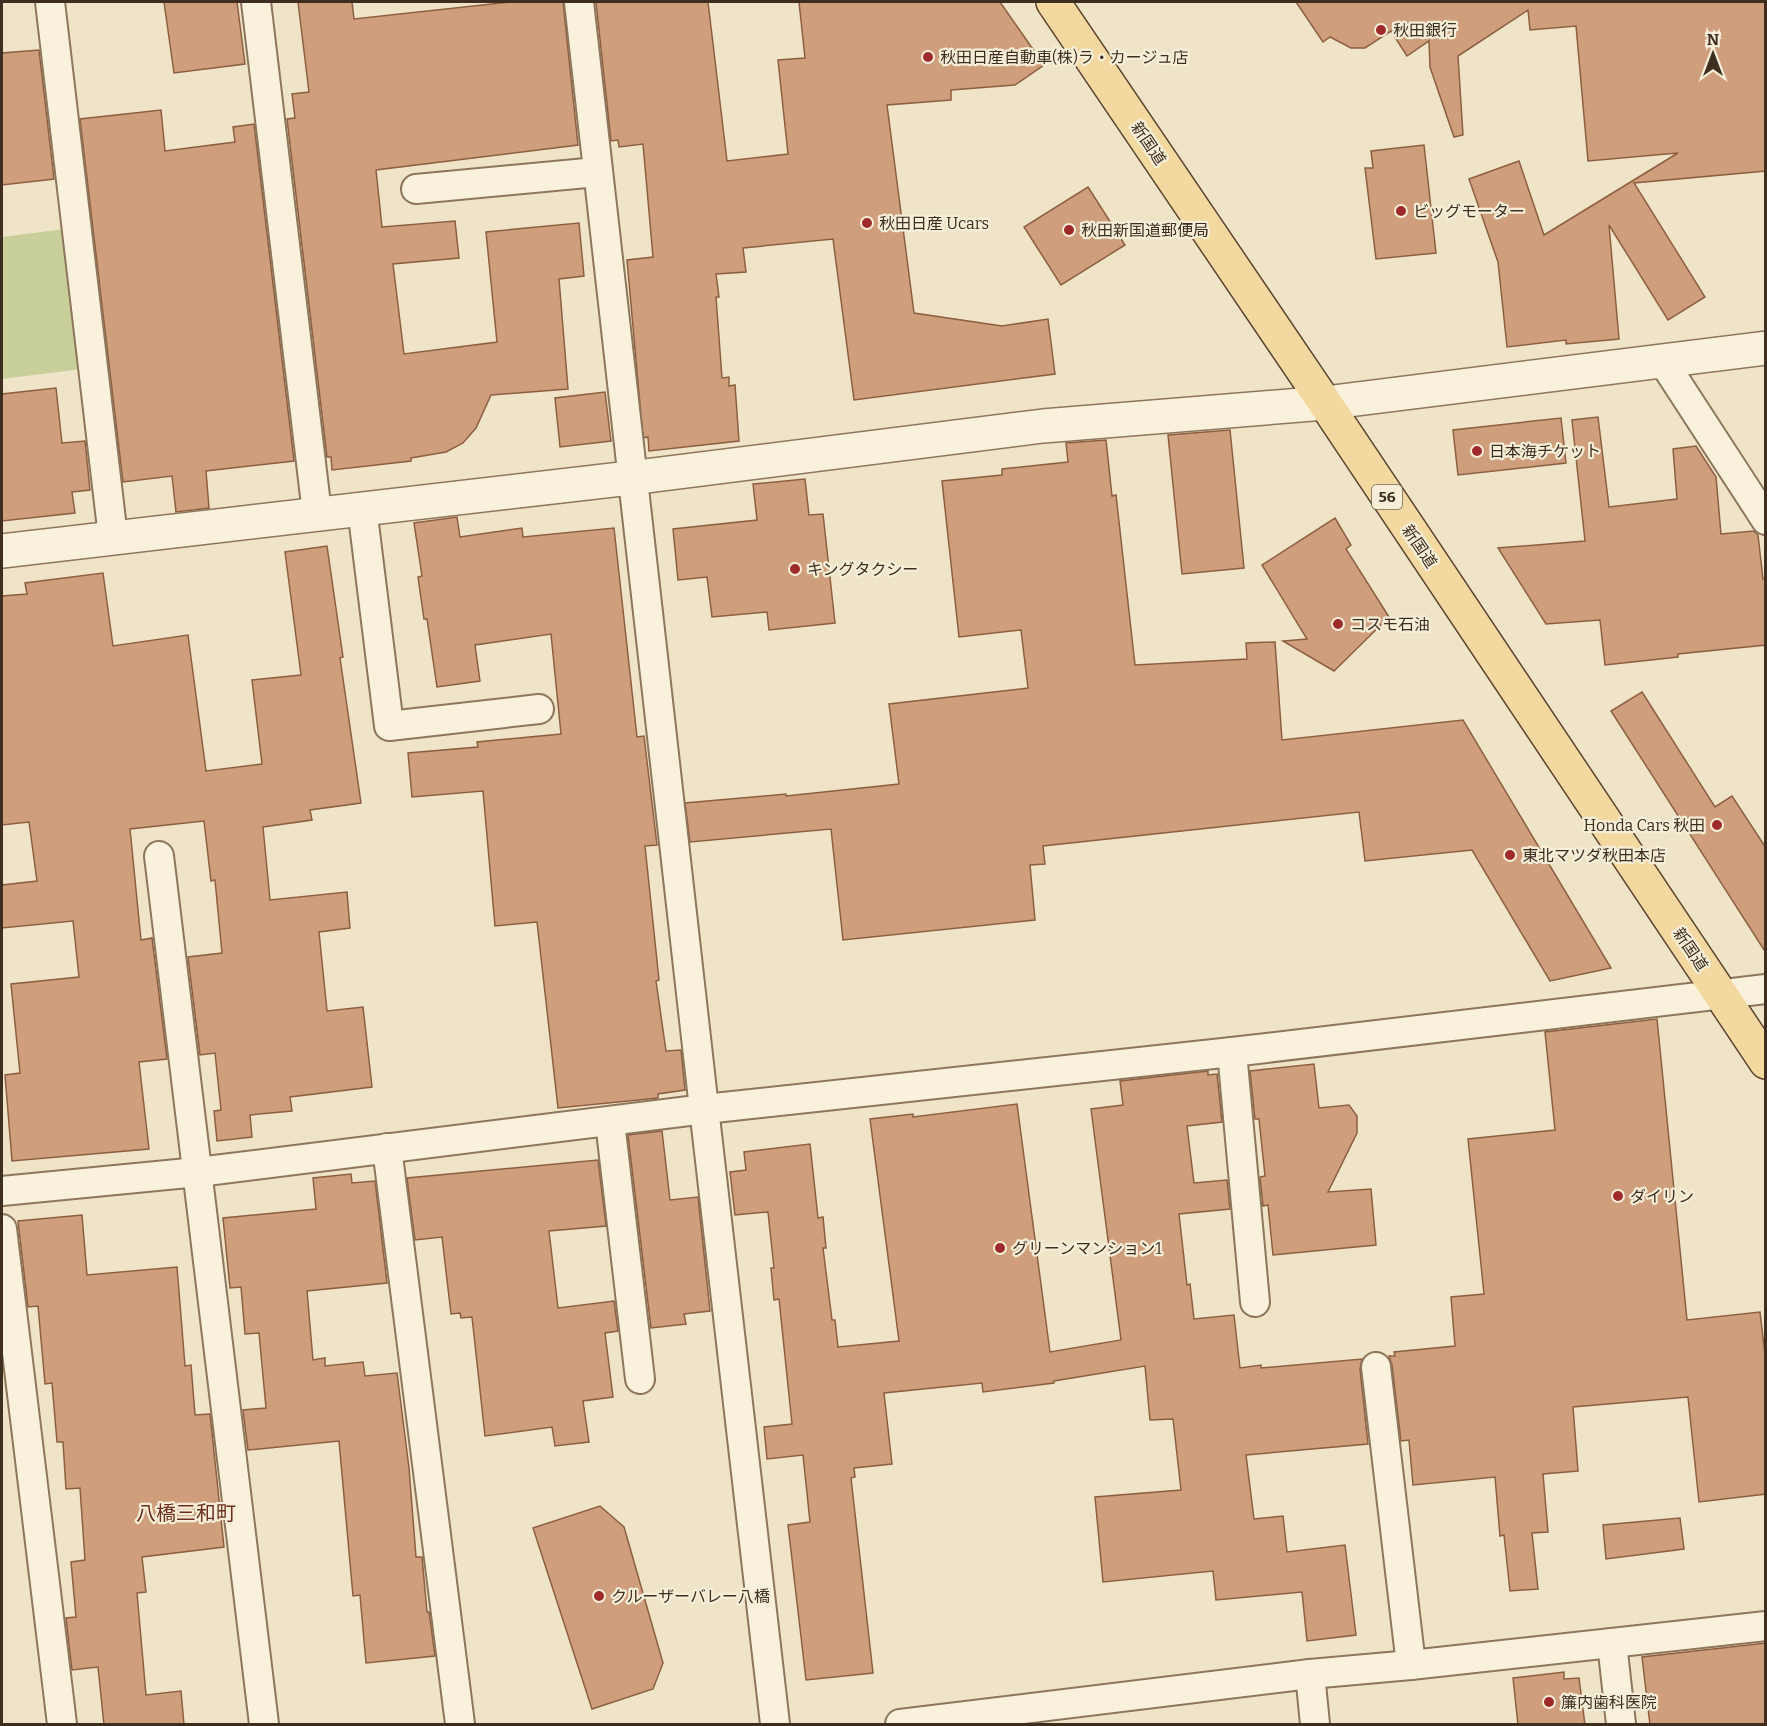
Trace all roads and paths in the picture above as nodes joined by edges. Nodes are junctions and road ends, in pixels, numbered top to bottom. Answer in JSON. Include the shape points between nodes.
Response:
{"nodes":[{"id":1,"x":50,"y":2,"type":"edge"},
{"id":2,"x":256,"y":2,"type":"edge"},
{"id":3,"x":579,"y":2,"type":"edge"},
{"id":4,"x":1053,"y":2,"type":"edge"},
{"id":5,"x":597,"y":172,"type":"junction"},
{"id":6,"x":416,"y":189,"type":"dead end"},
{"id":7,"x":1766,"y":348,"type":"edge"},
{"id":8,"x":1662,"y":360,"type":"junction"},
{"id":9,"x":1325,"y":403,"type":"junction"},
{"id":10,"x":630,"y":478,"type":"junction"},
{"id":11,"x":362,"y":508,"type":"junction"},
{"id":12,"x":317,"y":513,"type":"junction"},
{"id":13,"x":1766,"y":520,"type":"edge"},
{"id":14,"x":113,"y":537,"type":"junction"},
{"id":15,"x":2,"y":551,"type":"edge"},
{"id":16,"x":539,"y":709,"type":"dead end"},
{"id":17,"x":159,"y":856,"type":"dead end"},
{"id":18,"x":1766,"y":989,"type":"edge"},
{"id":19,"x":1721,"y":993,"type":"junction"},
{"id":20,"x":1232,"y":1052,"type":"junction"},
{"id":21,"x":1766,"y":1062,"type":"edge"},
{"id":22,"x":705,"y":1109,"type":"junction"},
{"id":23,"x":610,"y":1122,"type":"junction"},
{"id":24,"x":387,"y":1148,"type":"junction"},
{"id":25,"x":198,"y":1172,"type":"junction"},
{"id":26,"x":2,"y":1191,"type":"edge"},
{"id":27,"x":2,"y":1228,"type":"edge"},
{"id":28,"x":1255,"y":1302,"type":"dead end"},
{"id":29,"x":1376,"y":1367,"type":"dead end"},
{"id":30,"x":639,"y":1379,"type":"dead end"},
{"id":31,"x":1766,"y":1626,"type":"edge"},
{"id":32,"x":1612,"y":1643,"type":"junction"},
{"id":33,"x":1411,"y":1665,"type":"junction"},
{"id":34,"x":1310,"y":1674,"type":"junction"},
{"id":35,"x":980,"y":1720,"type":"edge"},
{"id":36,"x":62,"y":1725,"type":"edge"},
{"id":37,"x":264,"y":1725,"type":"edge"},
{"id":38,"x":459,"y":1725,"type":"edge"},
{"id":39,"x":775,"y":1725,"type":"edge"},
{"id":40,"x":900,"y":1725,"type":"edge"},
{"id":41,"x":1315,"y":1725,"type":"edge"},
{"id":42,"x":1620,"y":1725,"type":"edge"}],
"edges":[{"from":1,"to":14,"type":"street"},
{"from":2,"to":12,"type":"street"},
{"from":3,"to":5,"type":"street"},
{"from":4,"to":9,"type":"main road","name":"新国道","number":"56"},
{"from":5,"to":6,"type":"street"},
{"from":5,"to":10,"type":"street"},
{"from":7,"to":8,"type":"street"},
{"from":8,"to":9,"type":"street"},
{"from":8,"to":13,"type":"street"},
{"from":9,"to":10,"type":"street","via":[[1043,426]]},
{"from":9,"to":19,"type":"main road","name":"新国道","number":"56"},
{"from":10,"to":11,"type":"street"},
{"from":10,"to":22,"type":"street"},
{"from":11,"to":12,"type":"street"},
{"from":11,"to":16,"type":"street","via":[[389,726]]},
{"from":12,"to":14,"type":"street"},
{"from":14,"to":15,"type":"street"},
{"from":17,"to":25,"type":"street"},
{"from":18,"to":19,"type":"street"},
{"from":19,"to":20,"type":"street"},
{"from":19,"to":21,"type":"main road","name":"新国道","number":"56"},
{"from":20,"to":22,"type":"street"},
{"from":20,"to":28,"type":"street"},
{"from":22,"to":23,"type":"street"},
{"from":22,"to":39,"type":"street"},
{"from":23,"to":24,"type":"street"},
{"from":23,"to":30,"type":"street"},
{"from":24,"to":25,"type":"street"},
{"from":24,"to":38,"type":"street"},
{"from":25,"to":26,"type":"street"},
{"from":25,"to":37,"type":"street"},
{"from":27,"to":36,"type":"street"},
{"from":29,"to":33,"type":"street"},
{"from":31,"to":32,"type":"street"},
{"from":32,"to":33,"type":"street"},
{"from":32,"to":42,"type":"street"},
{"from":33,"to":34,"type":"street"},
{"from":34,"to":35,"type":"street"},
{"from":34,"to":41,"type":"street"},
{"from":35,"to":40,"type":"street"}]}
